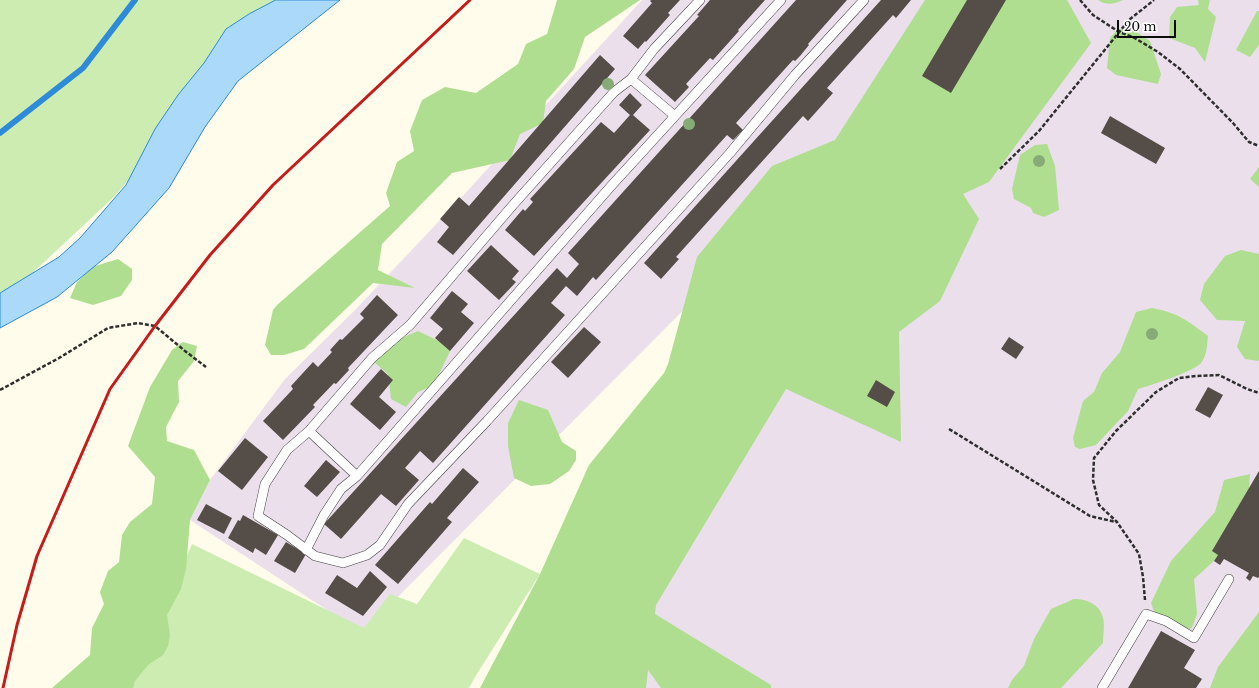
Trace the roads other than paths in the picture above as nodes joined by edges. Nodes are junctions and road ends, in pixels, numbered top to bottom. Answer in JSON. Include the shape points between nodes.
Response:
{"nodes":[{"id":1,"x":700,"y":0,"type":"edge"},
{"id":2,"x":781,"y":0,"type":"edge"},
{"id":3,"x":864,"y":0,"type":"edge"},
{"id":4,"x":631,"y":79,"type":"junction"},
{"id":5,"x":676,"y":116,"type":"junction"},
{"id":6,"x":309,"y":430,"type":"junction"},
{"id":7,"x":357,"y":476,"type":"junction"},
{"id":8,"x":306,"y":550,"type":"junction"},
{"id":9,"x":1229,"y":580,"type":"dead end"},
{"id":10,"x":1102,"y":688,"type":"edge"}],
"edges":[{"from":1,"to":4,"type":"lane","via":[[654,49]]},
{"from":2,"to":5,"type":"lane"},
{"from":3,"to":8,"type":"lane","via":[[730,153],[487,421],[408,504],[380,544],[367,555],[343,563],[315,556]]},
{"from":4,"to":5,"type":"lane"},
{"from":4,"to":6,"type":"lane","via":[[614,92],[410,325],[372,358]]},
{"from":5,"to":7,"type":"lane"},
{"from":6,"to":7,"type":"lane"},
{"from":6,"to":8,"type":"lane","via":[[287,450],[265,484],[258,516]]},
{"from":7,"to":8,"type":"lane","via":[[341,489]]},
{"from":9,"to":10,"type":"lane","via":[[1194,638],[1166,621],[1146,614]]}]}
